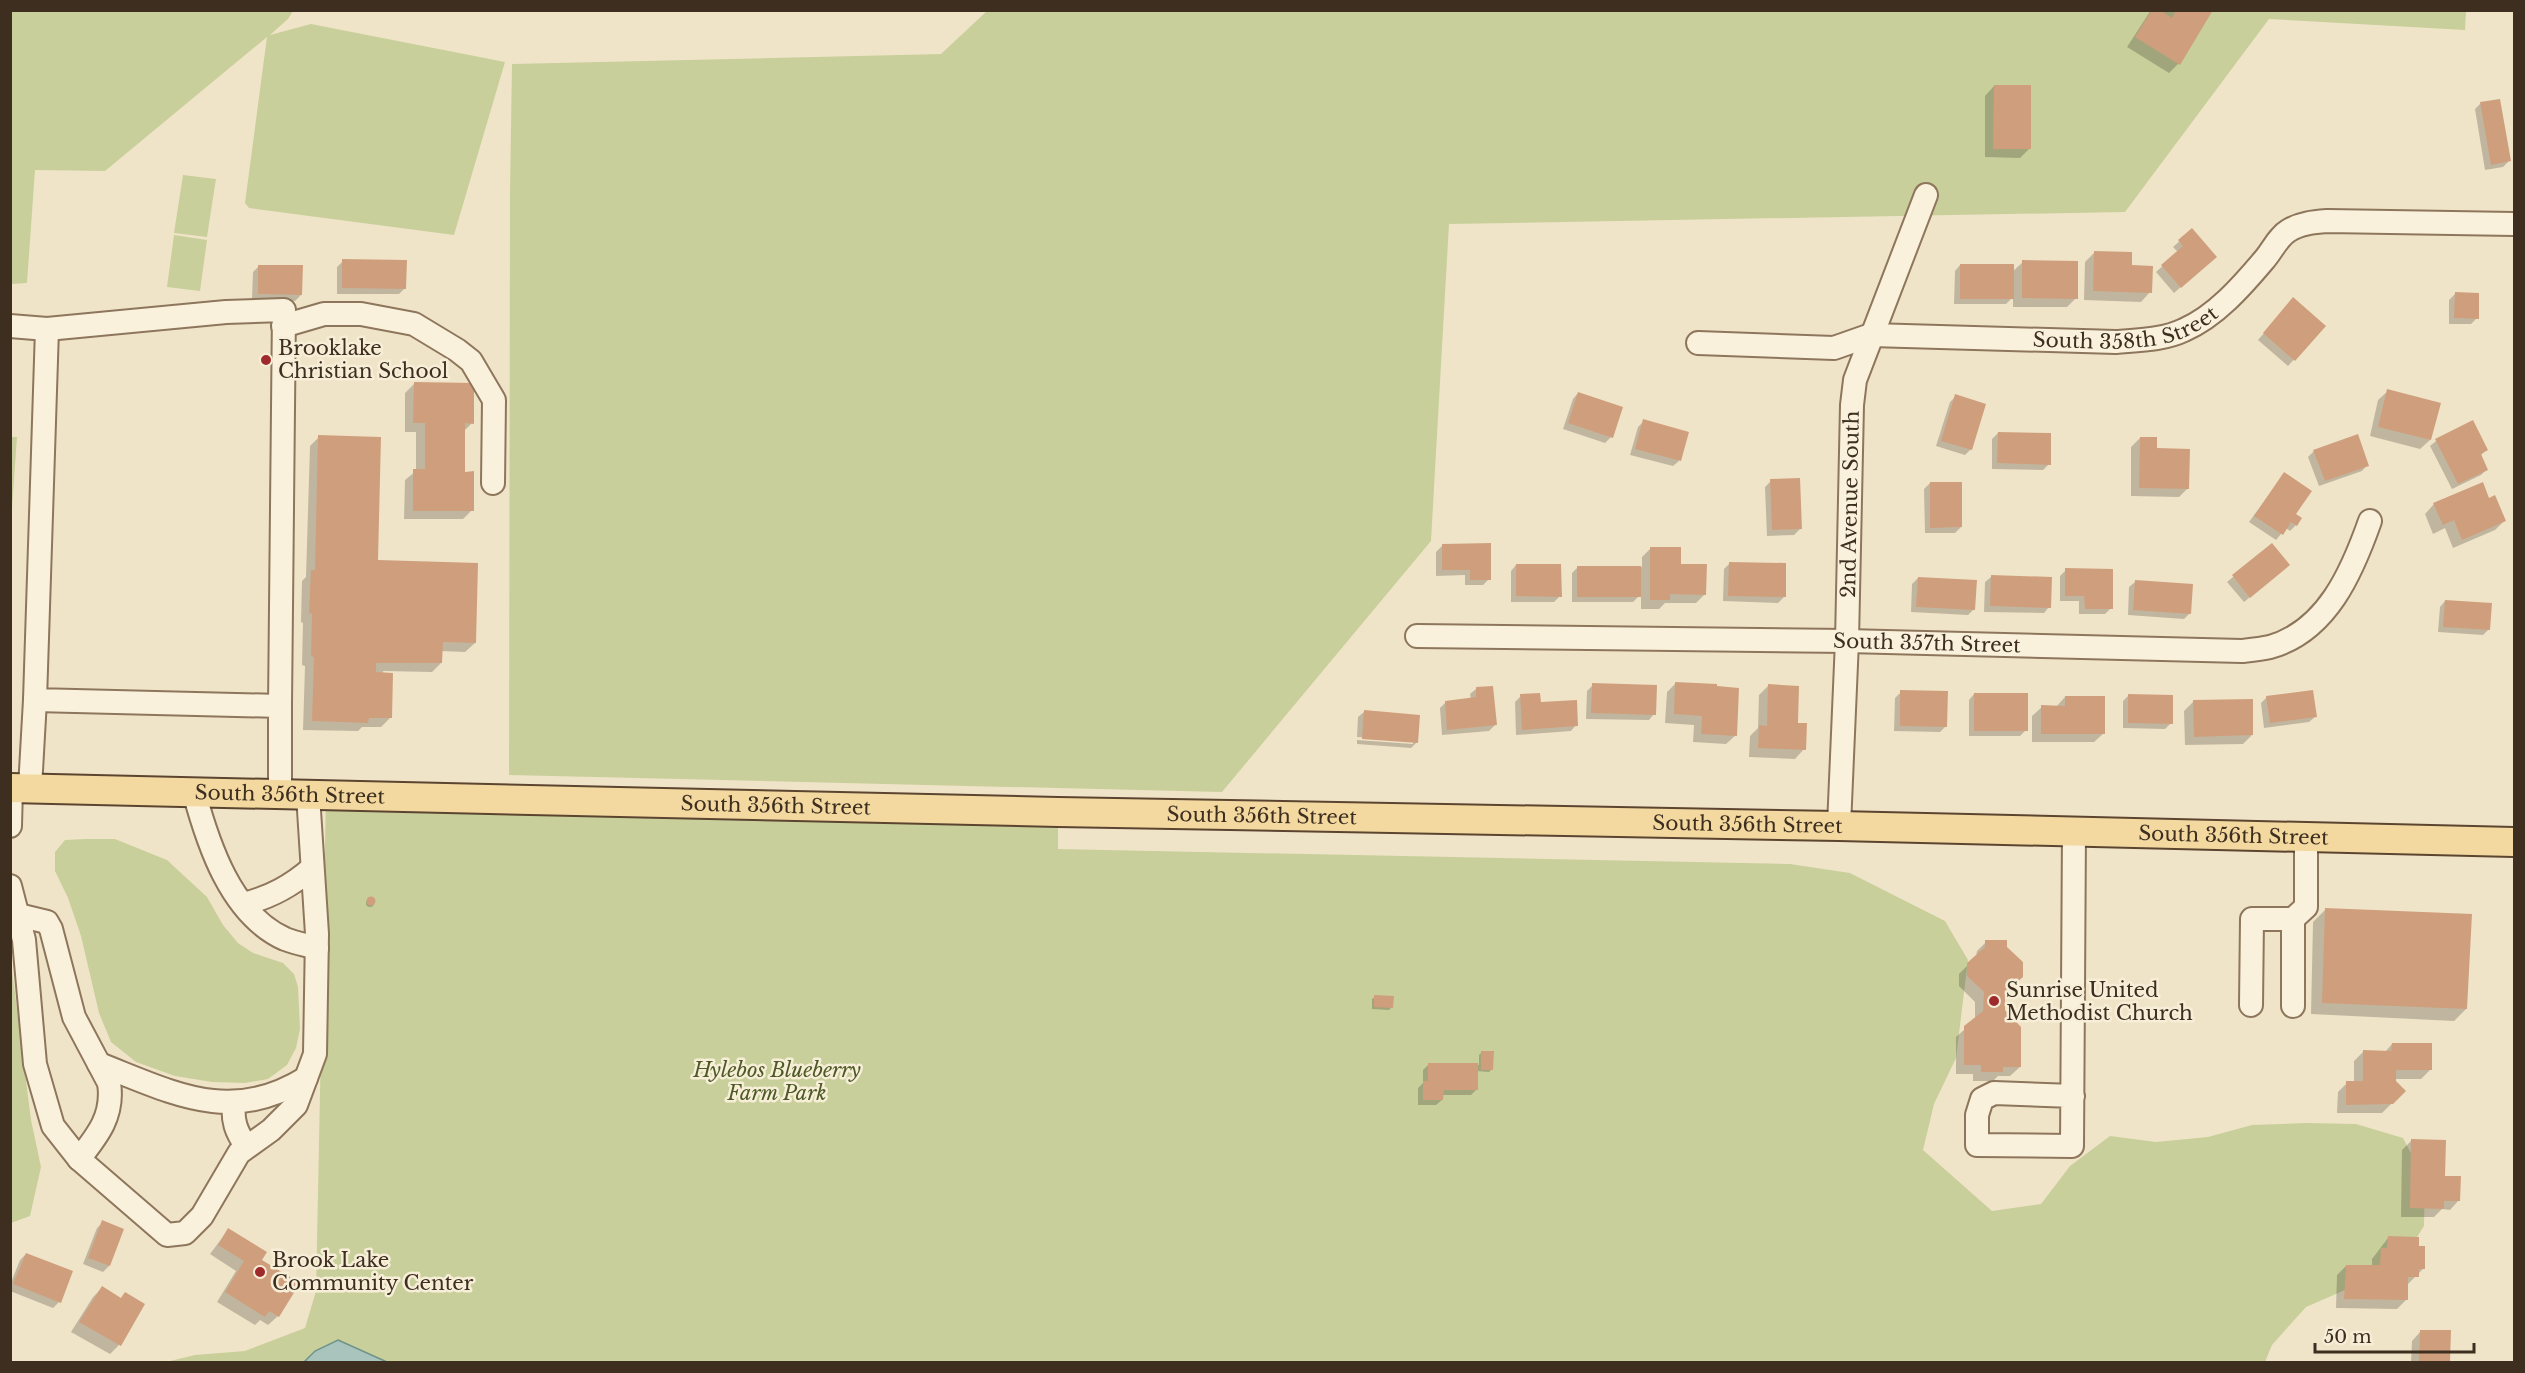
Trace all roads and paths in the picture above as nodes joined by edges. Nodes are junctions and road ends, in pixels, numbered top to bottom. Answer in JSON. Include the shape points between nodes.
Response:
{"nodes":[{"id":1,"x":1926,"y":195,"type":"dead end"},
{"id":2,"x":2514,"y":224,"type":"edge"},
{"id":3,"x":10,"y":326,"type":"edge"},
{"id":4,"x":284,"y":326,"type":"junction"},
{"id":5,"x":47,"y":329,"type":"junction"},
{"id":6,"x":1871,"y":335,"type":"junction"},
{"id":7,"x":1698,"y":343,"type":"dead end"},
{"id":8,"x":493,"y":483,"type":"dead end"},
{"id":9,"x":2370,"y":521,"type":"dead end"},
{"id":10,"x":1417,"y":636,"type":"dead end"},
{"id":11,"x":1847,"y":641,"type":"junction"},
{"id":12,"x":35,"y":700,"type":"junction"},
{"id":13,"x":280,"y":706,"type":"junction"},
{"id":14,"x":17,"y":788,"type":"edge"},
{"id":15,"x":194,"y":792,"type":"junction"},
{"id":16,"x":294,"y":795,"type":"junction"},
{"id":17,"x":10,"y":826,"type":"edge"},
{"id":18,"x":1839,"y":826,"type":"junction"},
{"id":19,"x":2074,"y":831,"type":"junction"},
{"id":20,"x":2306,"y":837,"type":"junction"},
{"id":21,"x":2514,"y":842,"type":"edge"},
{"id":22,"x":312,"y":868,"type":"junction"},
{"id":23,"x":10,"y":886,"type":"edge"},
{"id":24,"x":244,"y":904,"type":"junction"},
{"id":25,"x":18,"y":915,"type":"junction"},
{"id":26,"x":2293,"y":919,"type":"junction"},
{"id":27,"x":317,"y":948,"type":"junction"},
{"id":28,"x":2251,"y":1005,"type":"dead end"},
{"id":29,"x":2293,"y":1006,"type":"dead end"},
{"id":30,"x":99,"y":1064,"type":"junction"},
{"id":31,"x":306,"y":1078,"type":"junction"},
{"id":32,"x":2073,"y":1096,"type":"junction"},
{"id":33,"x":234,"y":1102,"type":"junction"},
{"id":34,"x":246,"y":1146,"type":"junction"},
{"id":35,"x":79,"y":1159,"type":"junction"}],
"edges":[{"from":1,"to":6,"type":"street","name":"2nd Avenue South"},
{"from":2,"to":6,"type":"street","name":"South 358th Street","via":[[2328,221],[2298,226],[2280,238],[2255,271],[2213,312],[2184,330],[2152,339],[2116,342]]},
{"from":3,"to":5,"type":"street"},
{"from":4,"to":5,"type":"street","via":[[284,310]]},
{"from":4,"to":8,"type":"street","via":[[324,314],[361,314],[414,324],[457,350],[471,361],[494,400]]},
{"from":4,"to":13,"type":"street"},
{"from":5,"to":12,"type":"street"},
{"from":6,"to":7,"type":"street","name":"South 358th Street","via":[[1834,348]]},
{"from":6,"to":11,"type":"street","name":"2nd Avenue South","via":[[1855,380],[1852,405]]},
{"from":9,"to":11,"type":"street","name":"South 357th Street","via":[[2345,584],[2316,621],[2270,647],[2242,651]]},
{"from":10,"to":11,"type":"street","name":"South 357th Street"},
{"from":11,"to":18,"type":"street","name":"2nd Avenue South"},
{"from":12,"to":13,"type":"street"},
{"from":12,"to":14,"type":"street"},
{"from":13,"to":16,"type":"street"},
{"from":14,"to":15,"type":"main road","name":"South 356th Street"},
{"from":14,"to":17,"type":"street"},
{"from":15,"to":16,"type":"main road","name":"South 356th Street"},
{"from":15,"to":24,"type":"street","via":[[218,865]]},
{"from":16,"to":18,"type":"main road","name":"South 356th Street"},
{"from":16,"to":22,"type":"street"},
{"from":18,"to":19,"type":"main road","name":"South 356th Street"},
{"from":19,"to":20,"type":"main road","name":"South 356th Street"},
{"from":19,"to":32,"type":"street"},
{"from":20,"to":21,"type":"main road","name":"South 356th Street"},
{"from":20,"to":26,"type":"street","via":[[2306,908]]},
{"from":22,"to":24,"type":"street","via":[[278,893]]},
{"from":22,"to":27,"type":"street"},
{"from":23,"to":25,"type":"street"},
{"from":24,"to":27,"type":"street","via":[[272,932]]},
{"from":25,"to":30,"type":"street","via":[[47,922],[51,929],[74,1017]]},
{"from":25,"to":35,"type":"street","via":[[24,940],[35,1064],[53,1126]]},
{"from":26,"to":28,"type":"street","via":[[2252,919]]},
{"from":26,"to":29,"type":"street"},
{"from":27,"to":31,"type":"street","via":[[315,1054]]},
{"from":30,"to":33,"type":"street","via":[[180,1095]]},
{"from":30,"to":35,"type":"street","via":[[109,1083],[109,1110],[101,1131]]},
{"from":31,"to":33,"type":"street","via":[[287,1090]]},
{"from":31,"to":34,"type":"street","via":[[296,1105],[271,1130]]},
{"from":32,"to":32,"type":"street","via":[[2072,1146],[1977,1145],[1977,1116],[1982,1099],[1994,1093]]},
{"from":33,"to":34,"type":"street","via":[[235,1130]]},
{"from":34,"to":35,"type":"street","via":[[202,1215],[185,1233],[167,1235]]}]}
